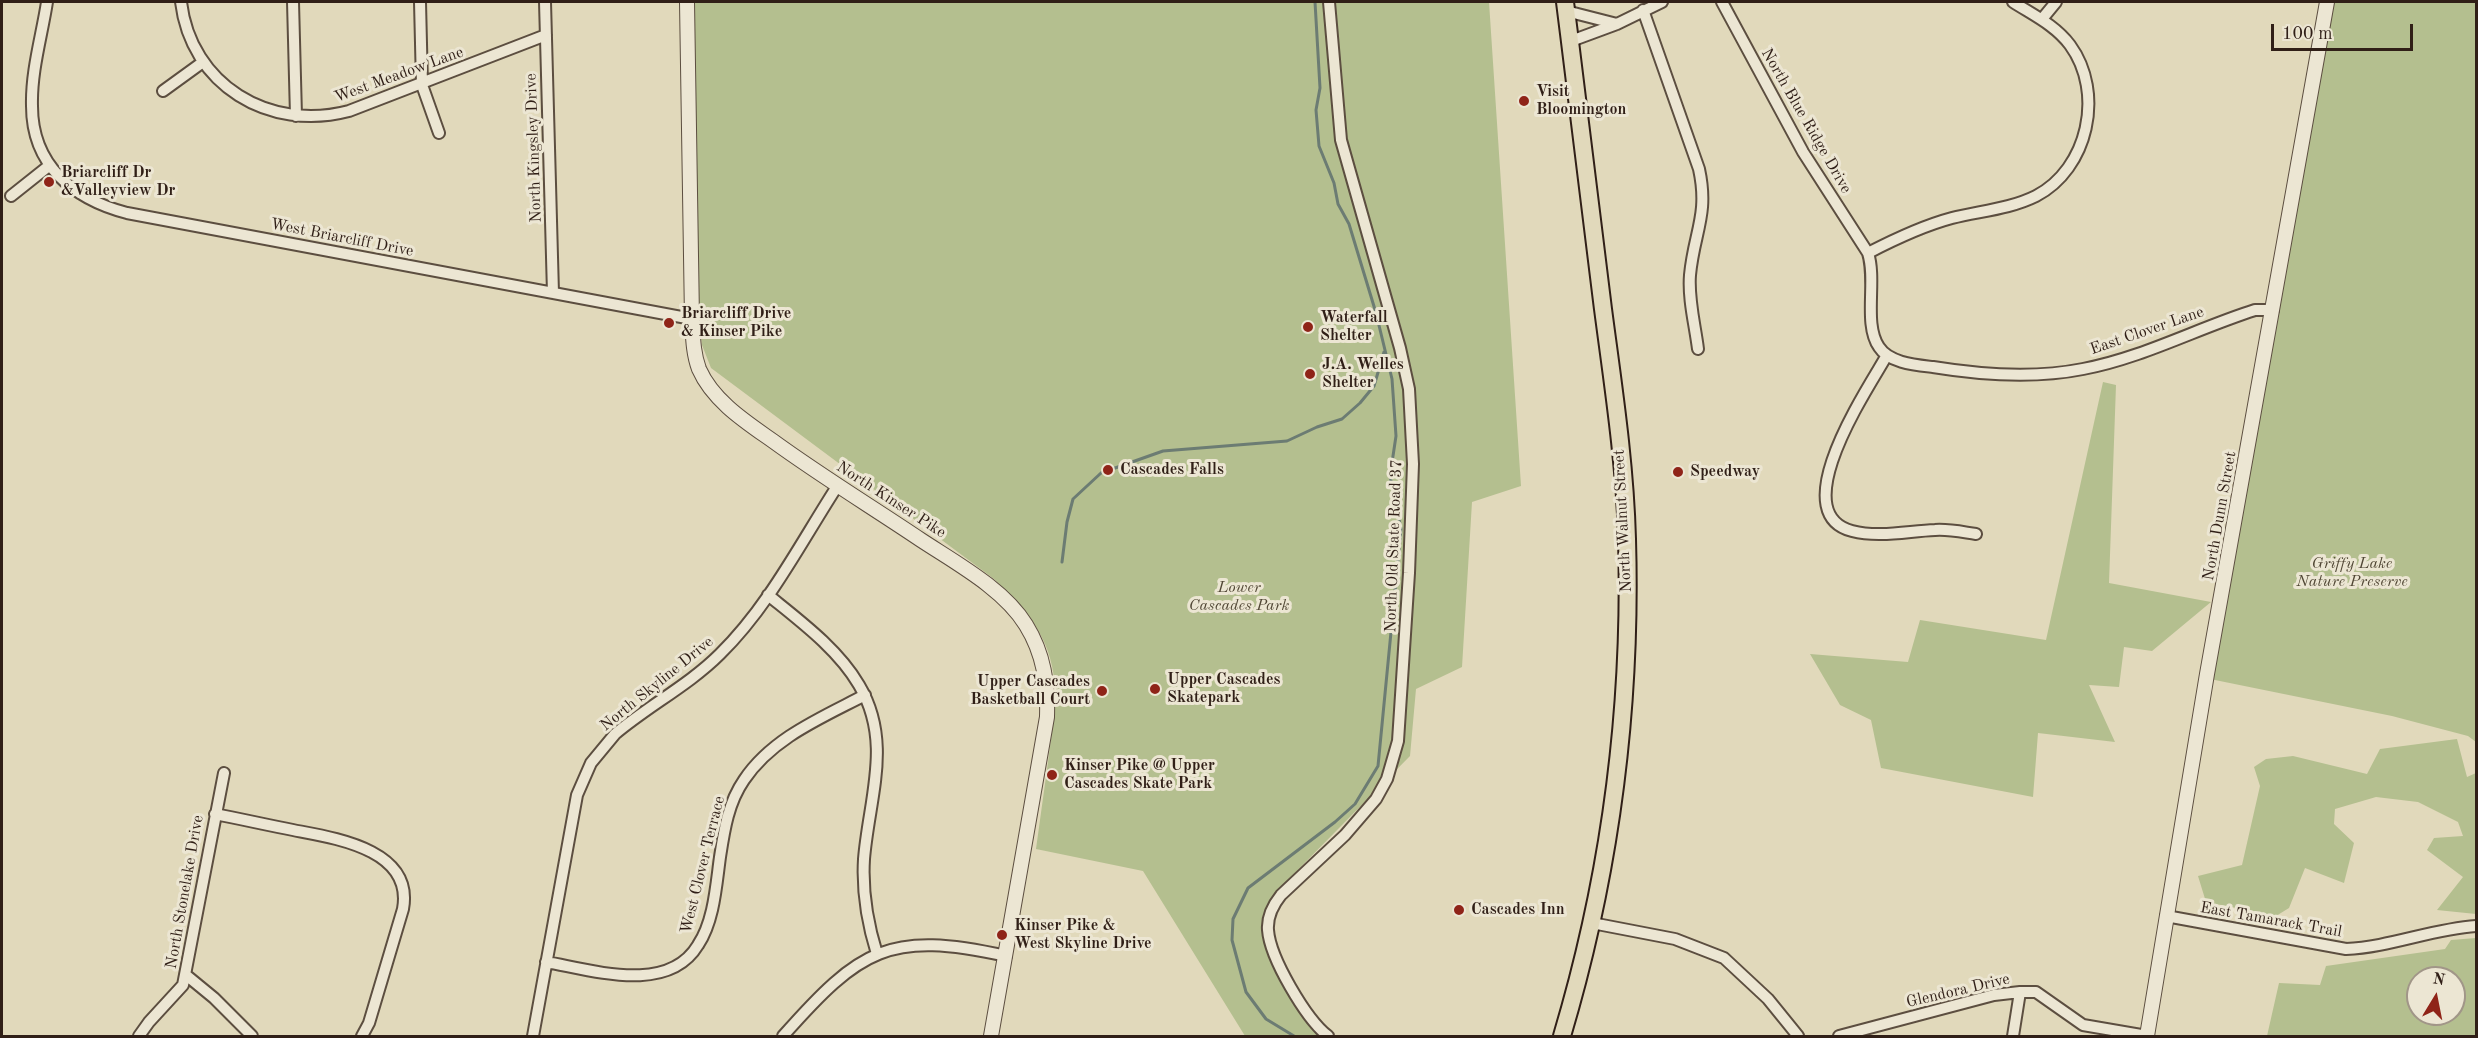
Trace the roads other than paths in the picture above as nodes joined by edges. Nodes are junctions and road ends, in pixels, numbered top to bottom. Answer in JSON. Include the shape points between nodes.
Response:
{"nodes":[{"id":1,"x":47,"y":2,"type":"edge"},
{"id":2,"x":181,"y":2,"type":"edge"},
{"id":3,"x":293,"y":2,"type":"edge"},
{"id":4,"x":420,"y":2,"type":"edge"},
{"id":5,"x":545,"y":2,"type":"edge"},
{"id":6,"x":687,"y":2,"type":"edge"},
{"id":7,"x":1329,"y":2,"type":"edge"},
{"id":8,"x":1662,"y":2,"type":"edge"},
{"id":9,"x":1722,"y":2,"type":"edge"},
{"id":10,"x":2013,"y":2,"type":"edge"},
{"id":11,"x":2056,"y":2,"type":"edge"},
{"id":12,"x":2326,"y":2,"type":"edge"},
{"id":13,"x":1565,"y":6,"type":"edge"},
{"id":14,"x":1643,"y":10,"type":"junction"},
{"id":15,"x":2042,"y":19,"type":"junction"},
{"id":16,"x":1617,"y":24,"type":"junction"},
{"id":17,"x":546,"y":35,"type":"junction"},
{"id":18,"x":1570,"y":41,"type":"junction"},
{"id":19,"x":203,"y":62,"type":"junction"},
{"id":20,"x":422,"y":85,"type":"junction"},
{"id":21,"x":163,"y":91,"type":"dead end"},
{"id":22,"x":296,"y":117,"type":"junction"},
{"id":23,"x":439,"y":133,"type":"dead end"},
{"id":24,"x":50,"y":165,"type":"junction"},
{"id":25,"x":11,"y":196,"type":"dead end"},
{"id":26,"x":1868,"y":253,"type":"junction"},
{"id":27,"x":553,"y":293,"type":"junction"},
{"id":28,"x":2273,"y":310,"type":"junction"},
{"id":29,"x":692,"y":320,"type":"junction"},
{"id":30,"x":1698,"y":349,"type":"dead end"},
{"id":31,"x":1887,"y":355,"type":"junction"},
{"id":32,"x":838,"y":485,"type":"junction"},
{"id":33,"x":1976,"y":534,"type":"dead end"},
{"id":34,"x":768,"y":595,"type":"junction"},
{"id":35,"x":865,"y":695,"type":"junction"},
{"id":36,"x":224,"y":773,"type":"dead end"},
{"id":37,"x":215,"y":814,"type":"junction"},
{"id":38,"x":2166,"y":916,"type":"junction"},
{"id":39,"x":1592,"y":923,"type":"junction"},
{"id":40,"x":2476,"y":926,"type":"edge"},
{"id":41,"x":877,"y":954,"type":"junction"},
{"id":42,"x":1006,"y":956,"type":"junction"},
{"id":43,"x":546,"y":962,"type":"junction"},
{"id":44,"x":186,"y":975,"type":"junction"},
{"id":45,"x":2020,"y":992,"type":"junction"},
{"id":46,"x":367,"y":1034,"type":"edge"},
{"id":47,"x":139,"y":1036,"type":"edge"},
{"id":48,"x":252,"y":1036,"type":"edge"},
{"id":49,"x":533,"y":1036,"type":"edge"},
{"id":50,"x":783,"y":1036,"type":"edge"},
{"id":51,"x":991,"y":1036,"type":"edge"},
{"id":52,"x":1328,"y":1036,"type":"edge"},
{"id":53,"x":1562,"y":1036,"type":"edge"},
{"id":54,"x":1798,"y":1036,"type":"edge"},
{"id":55,"x":1839,"y":1036,"type":"edge"},
{"id":56,"x":2013,"y":1036,"type":"edge"},
{"id":57,"x":2147,"y":1036,"type":"edge"}],
"edges":[{"from":1,"to":24,"type":"street","name":"West Briarcliff Drive","via":[[32,108],[36,136]]},
{"from":2,"to":19,"type":"street","name":"West Meadow Lane","via":[[191,41]]},
{"from":3,"to":22,"type":"street"},
{"from":4,"to":20,"type":"street"},
{"from":5,"to":17,"type":"street","name":"North Kingsley Drive"},
{"from":6,"to":29,"type":"street","name":"North Kinser Pike"},
{"from":7,"to":52,"type":"street","name":"North Old State Road 37","via":[[1341,140],[1405,368],[1413,464],[1401,701],[1393,764],[1376,799],[1345,835],[1281,895],[1269,920],[1271,942],[1286,976],[1311,1020]]},
{"from":8,"to":14,"type":"street"},
{"from":9,"to":26,"type":"street","name":"North Blue Ridge Drive","via":[[1803,152]]},
{"from":10,"to":15,"type":"street"},
{"from":11,"to":15,"type":"street"},
{"from":12,"to":28,"type":"street","name":"North Dunn Street"},
{"from":13,"to":16,"type":"street"},
{"from":13,"to":18,"type":"main road","name":"North Walnut Street"},
{"from":14,"to":16,"type":"street"},
{"from":14,"to":30,"type":"street","via":[[1703,187],[1702,218],[1690,278]]},
{"from":15,"to":26,"type":"street","via":[[2071,46],[2083,70],[2088,98],[2084,137],[2064,172],[2047,189],[2025,201],[1932,224]]},
{"from":16,"to":18,"type":"street"},
{"from":17,"to":20,"type":"street","name":"West Meadow Lane"},
{"from":17,"to":27,"type":"street","name":"North Kingsley Drive"},
{"from":18,"to":39,"type":"main road","name":"North Walnut Street","via":[[1618,427],[1627,537],[1622,729],[1606,856]]},
{"from":19,"to":21,"type":"street"},
{"from":19,"to":22,"type":"street","name":"West Meadow Lane","via":[[235,93],[253,104]]},
{"from":20,"to":22,"type":"street","name":"West Meadow Lane","via":[[333,115]]},
{"from":20,"to":23,"type":"street"},
{"from":24,"to":25,"type":"street"},
{"from":24,"to":27,"type":"street","name":"West Briarcliff Drive","via":[[83,196],[116,210]]},
{"from":26,"to":31,"type":"street","via":[[1874,334]]},
{"from":27,"to":29,"type":"street","name":"West Briarcliff Drive"},
{"from":28,"to":31,"type":"street","name":"East Clover Lane","via":[[2255,310],[2109,362],[2062,372],[1971,372],[1910,363]]},
{"from":28,"to":38,"type":"street","name":"North Dunn Street"},
{"from":29,"to":32,"type":"street","name":"North Kinser Pike","via":[[698,363],[716,394],[754,427]]},
{"from":31,"to":33,"type":"street","via":[[1835,450],[1826,489],[1829,513],[1842,527],[1861,532],[1943,530]]},
{"from":32,"to":34,"type":"street","name":"North Skyline Drive"},
{"from":32,"to":42,"type":"street","name":"North Kinser Pike","via":[[963,567],[1005,600],[1026,625],[1042,658],[1047,717]]},
{"from":34,"to":35,"type":"street","via":[[836,656]]},
{"from":34,"to":43,"type":"street","name":"North Skyline Drive","via":[[718,656],[629,722],[591,763],[573,808]]},
{"from":35,"to":41,"type":"street","via":[[876,726],[878,749],[863,890]]},
{"from":35,"to":43,"type":"street","name":"West Clover Terrace","via":[[783,740],[760,759],[742,782],[727,819],[708,922],[698,946],[682,963],[659,973],[635,976]]},
{"from":36,"to":37,"type":"street","name":"North Stonelake Drive"},
{"from":37,"to":44,"type":"street","name":"North Stonelake Drive"},
{"from":37,"to":46,"type":"street","via":[[360,844],[400,877],[405,893],[403,909]]},
{"from":38,"to":40,"type":"street","name":"East Tamarack Trail","via":[[2346,949]]},
{"from":38,"to":57,"type":"street","name":"North Dunn Street"},
{"from":39,"to":53,"type":"main road","name":"North Walnut Street"},
{"from":39,"to":54,"type":"street","via":[[1675,939],[1724,958],[1768,999]]},
{"from":41,"to":42,"type":"street","via":[[931,944]]},
{"from":41,"to":50,"type":"street","via":[[837,980]]},
{"from":42,"to":51,"type":"street","name":"North Kinser Pike"},
{"from":43,"to":49,"type":"street","name":"North Skyline Drive"},
{"from":44,"to":47,"type":"street","name":"North Stonelake Drive","via":[[183,985]]},
{"from":44,"to":48,"type":"street"},
{"from":45,"to":55,"type":"street","name":"Glendora Drive","via":[[1994,995]]},
{"from":45,"to":56,"type":"street"},
{"from":45,"to":57,"type":"street","name":"Glendora Drive","via":[[2042,995],[2083,1025]]}]}
